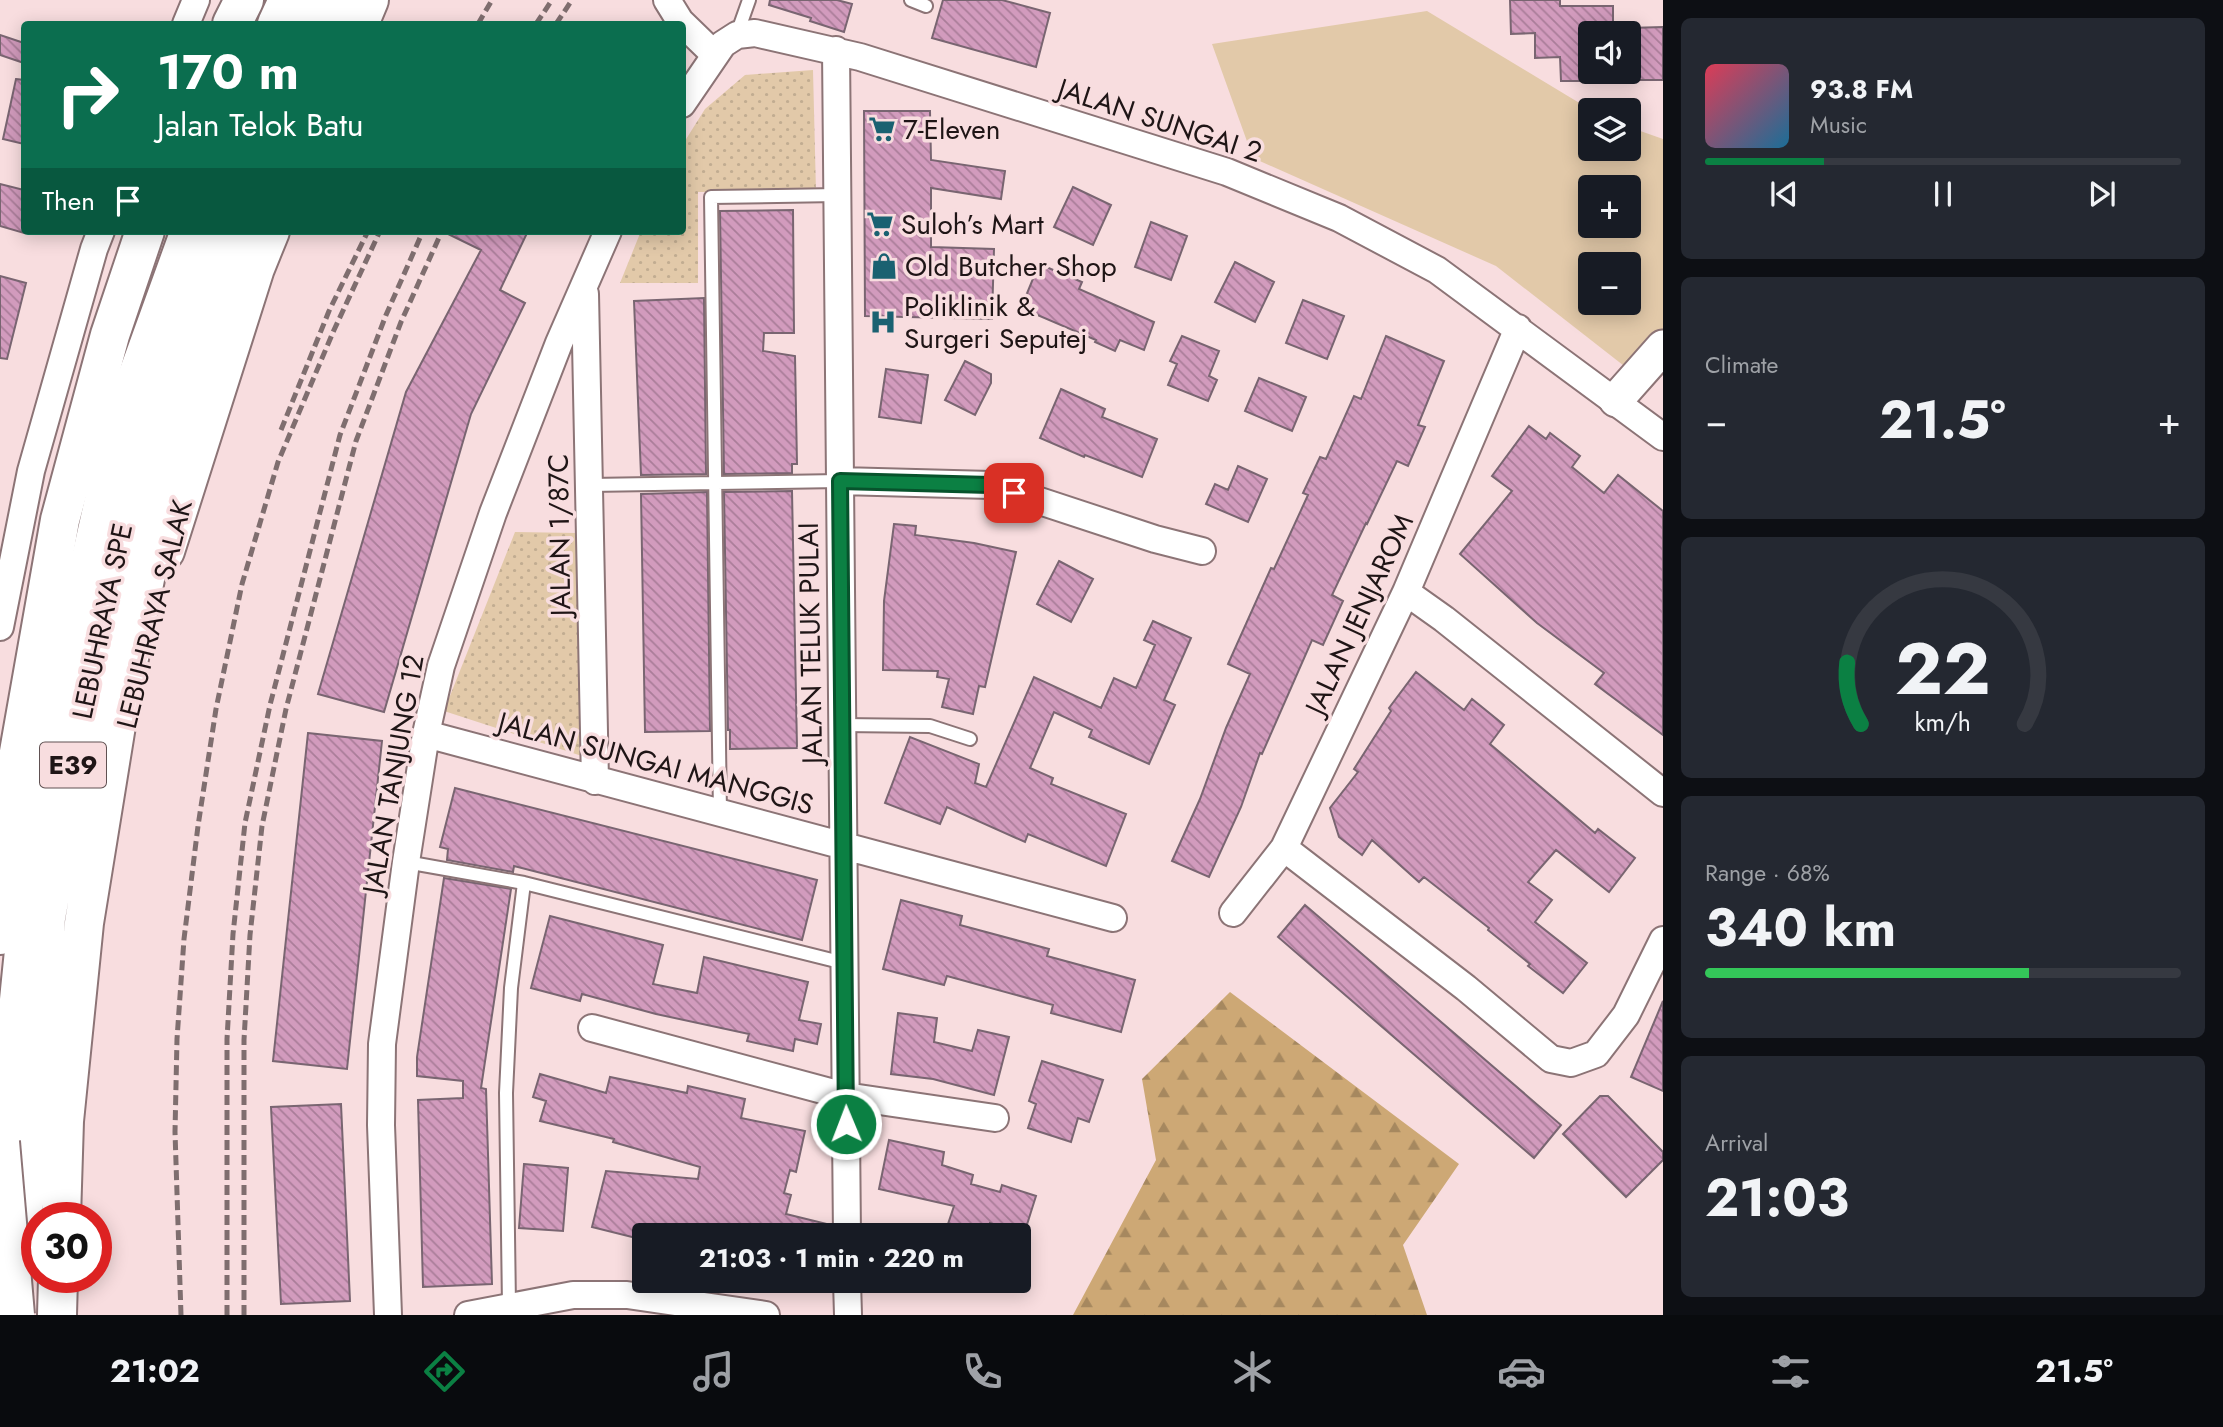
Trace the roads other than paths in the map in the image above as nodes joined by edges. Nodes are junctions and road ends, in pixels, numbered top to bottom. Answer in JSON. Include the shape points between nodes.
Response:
{"nodes":[{"id":1,"x":196,"y":0,"type":"edge"},
{"id":2,"x":244,"y":0,"type":"edge"},
{"id":3,"x":288,"y":0,"type":"edge"},
{"id":4,"x":309,"y":0,"type":"edge"},
{"id":5,"x":343,"y":0,"type":"edge"},
{"id":6,"x":369,"y":0,"type":"edge"},
{"id":7,"x":667,"y":0,"type":"edge"},
{"id":8,"x":749,"y":0,"type":"edge"},
{"id":9,"x":911,"y":0,"type":"edge"},
{"id":10,"x":926,"y":6,"type":"dead end"},
{"id":11,"x":187,"y":21,"type":"edge"},
{"id":12,"x":234,"y":21,"type":"edge"},
{"id":13,"x":278,"y":21,"type":"edge"},
{"id":14,"x":299,"y":21,"type":"edge"},
{"id":15,"x":332,"y":21,"type":"edge"},
{"id":16,"x":360,"y":21,"type":"edge"},
{"id":17,"x":680,"y":21,"type":"edge"},
{"id":18,"x":686,"y":27,"type":"edge"},
{"id":19,"x":737,"y":35,"type":"junction"},
{"id":20,"x":836,"y":51,"type":"junction"},
{"id":21,"x":714,"y":54,"type":"junction"},
{"id":22,"x":686,"y":98,"type":"edge"},
{"id":23,"x":838,"y":195,"type":"junction"},
{"id":24,"x":99,"y":235,"type":"edge"},
{"id":25,"x":144,"y":235,"type":"edge"},
{"id":26,"x":156,"y":235,"type":"edge"},
{"id":27,"x":189,"y":235,"type":"edge"},
{"id":28,"x":214,"y":235,"type":"edge"},
{"id":29,"x":241,"y":235,"type":"edge"},
{"id":30,"x":268,"y":235,"type":"edge"},
{"id":31,"x":606,"y":235,"type":"edge"},
{"id":32,"x":585,"y":289,"type":"junction"},
{"id":33,"x":1518,"y":328,"type":"junction"},
{"id":34,"x":1663,"y":347,"type":"edge"},
{"id":35,"x":1616,"y":400,"type":"junction"},
{"id":36,"x":123,"y":416,"type":"junction"},
{"id":37,"x":1663,"y":437,"type":"edge"},
{"id":38,"x":840,"y":481,"type":"junction"},
{"id":39,"x":715,"y":483,"type":"junction"},
{"id":40,"x":590,"y":485,"type":"junction"},
{"id":41,"x":1202,"y":551,"type":"dead end"},
{"id":42,"x":1406,"y":592,"type":"junction"},
{"id":43,"x":0,"y":627,"type":"edge"},
{"id":44,"x":842,"y":725,"type":"junction"},
{"id":45,"x":426,"y":734,"type":"junction"},
{"id":46,"x":970,"y":739,"type":"dead end"},
{"id":47,"x":594,"y":781,"type":"junction"},
{"id":48,"x":1663,"y":793,"type":"edge"},
{"id":49,"x":720,"y":813,"type":"junction"},
{"id":50,"x":844,"y":845,"type":"junction"},
{"id":51,"x":1284,"y":848,"type":"junction"},
{"id":52,"x":406,"y":862,"type":"junction"},
{"id":53,"x":524,"y":883,"type":"junction"},
{"id":54,"x":1233,"y":913,"type":"dead end"},
{"id":55,"x":1113,"y":918,"type":"dead end"},
{"id":56,"x":0,"y":935,"type":"edge"},
{"id":57,"x":1663,"y":940,"type":"edge"},
{"id":58,"x":844,"y":962,"type":"junction"},
{"id":59,"x":592,"y":1027,"type":"dead end"},
{"id":60,"x":845,"y":1096,"type":"junction"},
{"id":61,"x":995,"y":1118,"type":"dead end"},
{"id":62,"x":0,"y":1142,"type":"edge"},
{"id":63,"x":61,"y":1202,"type":"edge"},
{"id":64,"x":78,"y":1202,"type":"edge"},
{"id":65,"x":847,"y":1223,"type":"edge"},
{"id":66,"x":1,"y":1250,"type":"edge"},
{"id":67,"x":58,"y":1293,"type":"edge"},
{"id":68,"x":73,"y":1293,"type":"edge"},
{"id":69,"x":847,"y":1293,"type":"edge"},
{"id":70,"x":509,"y":1305,"type":"junction"},
{"id":71,"x":626,"y":1305,"type":"edge"},
{"id":72,"x":2,"y":1315,"type":"edge"},
{"id":73,"x":15,"y":1315,"type":"edge"},
{"id":74,"x":57,"y":1315,"type":"edge"},
{"id":75,"x":72,"y":1315,"type":"edge"},
{"id":76,"x":388,"y":1315,"type":"edge"},
{"id":77,"x":468,"y":1315,"type":"edge"},
{"id":78,"x":766,"y":1315,"type":"edge"},
{"id":79,"x":848,"y":1315,"type":"edge"}],
"edges":[{"from":1,"to":11,"type":"street"},
{"from":2,"to":12,"type":"highway"},
{"from":3,"to":13,"type":"highway"},
{"from":4,"to":14,"type":"highway"},
{"from":5,"to":15,"type":"highway"},
{"from":6,"to":16,"type":"highway"},
{"from":7,"to":17,"type":"street"},
{"from":8,"to":19,"type":"lane"},
{"from":9,"to":10,"type":"lane"},
{"from":18,"to":21,"type":"street"},
{"from":19,"to":20,"type":"street","name":"JALAN SUNGAI 2","via":[[755,33]]},
{"from":19,"to":21,"type":"street"},
{"from":20,"to":23,"type":"street","name":"JALAN TELUK PULAI"},
{"from":20,"to":33,"type":"street","name":"JALAN SUNGAI 2","via":[[1227,172],[1339,218],[1437,270]]},
{"from":21,"to":22,"type":"street"},
{"from":23,"to":38,"type":"street","name":"JALAN TELUK PULAI"},
{"from":23,"to":39,"type":"lane","via":[[710,197]]},
{"from":24,"to":43,"type":"street","via":[[31,471]]},
{"from":25,"to":56,"type":"highway","via":[[110,335],[60,520],[4,837]]},
{"from":26,"to":36,"type":"highway"},
{"from":27,"to":36,"type":"highway"},
{"from":28,"to":73,"type":"highway","name":"LEBUHRAYA SPE","number":"E39","bridge":true,"via":[[132,479],[83,707],[46,918]]},
{"from":29,"to":63,"type":"highway","name":"LEBUHRAYA SPE","number":"E39","via":[[163,490],[118,707],[84,923],[64,1121]]},
{"from":30,"to":64,"type":"highway","name":"LEBUHRAYA SALAK","via":[[162,560],[110,809]]},
{"from":31,"to":32,"type":"street","name":"JALAN TANJUNG 12"},
{"from":32,"to":40,"type":"street","name":"JALAN 1/87C"},
{"from":32,"to":45,"type":"street","name":"JALAN TANJUNG 12","via":[[559,343],[493,513],[441,666]]},
{"from":33,"to":35,"type":"street","name":"JALAN SUNGAI 2"},
{"from":33,"to":42,"type":"street","name":"JALAN JENJAROM"},
{"from":34,"to":35,"type":"street"},
{"from":35,"to":37,"type":"street","name":"JALAN SUNGAI 2"},
{"from":36,"to":66,"type":"highway","via":[[63,682],[36,833]]},
{"from":38,"to":39,"type":"lane"},
{"from":38,"to":41,"type":"street","via":[[990,485]]},
{"from":38,"to":44,"type":"street","name":"JALAN TELUK PULAI"},
{"from":39,"to":40,"type":"lane"},
{"from":39,"to":49,"type":"lane"},
{"from":40,"to":47,"type":"street","name":"JALAN 1/87C"},
{"from":42,"to":48,"type":"street"},
{"from":42,"to":51,"type":"street","name":"JALAN JENJAROM"},
{"from":44,"to":46,"type":"lane","via":[[930,726]]},
{"from":44,"to":50,"type":"street","name":"JALAN TELUK PULAI"},
{"from":45,"to":47,"type":"street","name":"JALAN SUNGAI MANGGIS"},
{"from":45,"to":52,"type":"street","name":"JALAN TANJUNG 12"},
{"from":47,"to":49,"type":"street","name":"JALAN SUNGAI MANGGIS"},
{"from":49,"to":50,"type":"street","name":"JALAN SUNGAI MANGGIS"},
{"from":50,"to":55,"type":"street","name":"JALAN SUNGAI MANGGIS"},
{"from":50,"to":58,"type":"street","name":"JALAN TELUK PULAI"},
{"from":51,"to":54,"type":"street","name":"JALAN JENJAROM"},
{"from":51,"to":57,"type":"street","via":[[1551,1059],[1571,1063],[1596,1054],[1626,1015]]},
{"from":52,"to":53,"type":"lane"},
{"from":52,"to":76,"type":"street","name":"JALAN TANJUNG 12","via":[[380,1082]]},
{"from":53,"to":58,"type":"lane"},
{"from":53,"to":70,"type":"lane","via":[[511,988],[506,1093]]},
{"from":58,"to":60,"type":"street","name":"JALAN TELUK PULAI"},
{"from":59,"to":60,"type":"street"},
{"from":60,"to":61,"type":"street"},
{"from":60,"to":65,"type":"street","name":"JALAN TELUK PULAI"},
{"from":62,"to":73,"type":"highway","bridge":true},
{"from":66,"to":72,"type":"highway"},
{"from":67,"to":74,"type":"highway"},
{"from":68,"to":75,"type":"highway"},
{"from":69,"to":79,"type":"street"},
{"from":70,"to":71,"type":"street","via":[[573,1295]]},
{"from":70,"to":77,"type":"street"},
{"from":71,"to":78,"type":"street"}]}
